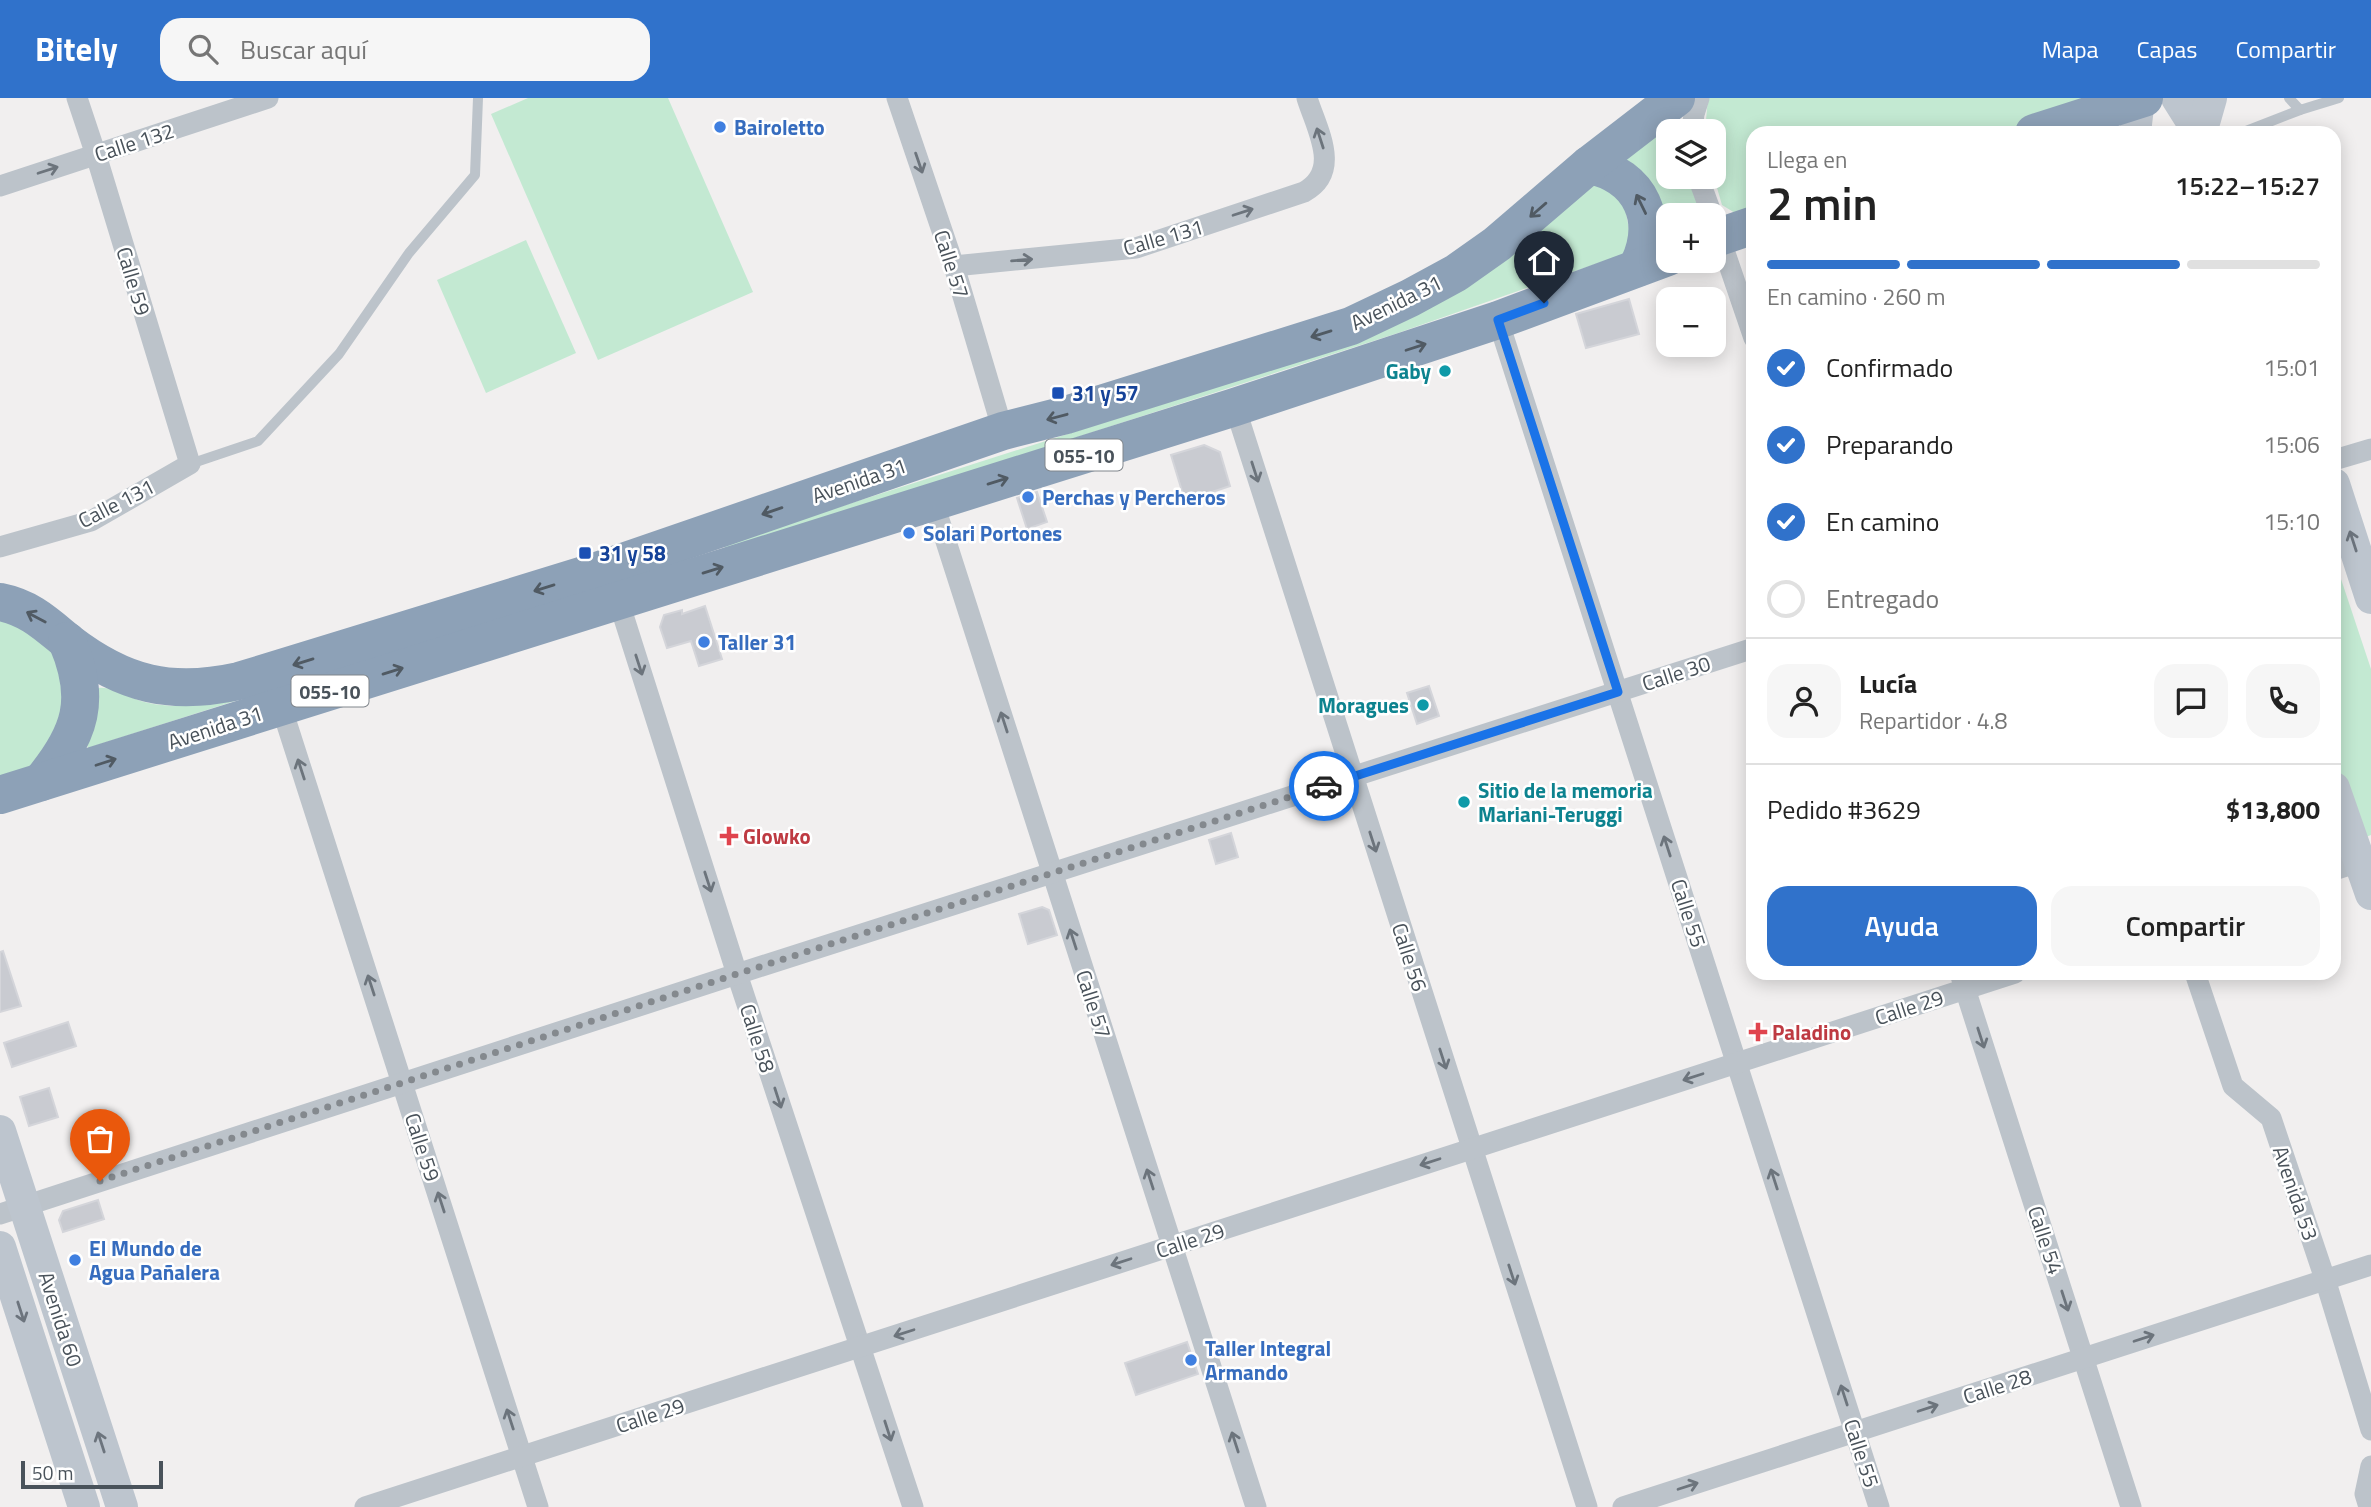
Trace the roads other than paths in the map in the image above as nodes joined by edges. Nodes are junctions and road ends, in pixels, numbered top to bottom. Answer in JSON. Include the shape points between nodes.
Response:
{"nodes":[{"id":1,"x":77,"y":98,"type":"edge"},
{"id":2,"x":268,"y":98,"type":"edge"},
{"id":3,"x":478,"y":98,"type":"edge"},
{"id":4,"x":897,"y":98,"type":"edge"},
{"id":5,"x":1307,"y":98,"type":"edge"},
{"id":6,"x":1676,"y":98,"type":"edge"},
{"id":7,"x":1699,"y":98,"type":"edge"},
{"id":8,"x":2177,"y":98,"type":"edge"},
{"id":9,"x":2211,"y":98,"type":"edge"},
{"id":10,"x":2289,"y":98,"type":"edge"},
{"id":11,"x":2339,"y":98,"type":"edge"},
{"id":12,"x":2139,"y":107,"type":"edge"},
{"id":13,"x":2300,"y":110,"type":"junction"},
{"id":14,"x":1693,"y":119,"type":"edge"},
{"id":15,"x":2072,"y":126,"type":"edge"},
{"id":16,"x":2194,"y":126,"type":"edge"},
{"id":17,"x":2201,"y":126,"type":"edge"},
{"id":18,"x":2259,"y":126,"type":"edge"},
{"id":19,"x":96,"y":155,"type":"junction"},
{"id":20,"x":1589,"y":165,"type":"junction"},
{"id":21,"x":0,"y":186,"type":"edge"},
{"id":22,"x":1726,"y":241,"type":"edge"},
{"id":23,"x":1653,"y":263,"type":"edge"},
{"id":24,"x":954,"y":266,"type":"junction"},
{"id":25,"x":1746,"y":310,"type":"edge"},
{"id":26,"x":1498,"y":320,"type":"junction"},
{"id":27,"x":1235,"y":407,"type":"junction"},
{"id":28,"x":1003,"y":430,"type":"junction"},
{"id":29,"x":2371,"y":449,"type":"edge"},
{"id":30,"x":2341,"y":458,"type":"edge"},
{"id":31,"x":190,"y":464,"type":"junction"},
{"id":32,"x":933,"y":501,"type":"junction"},
{"id":33,"x":2341,"y":506,"type":"edge"},
{"id":34,"x":0,"y":548,"type":"edge"},
{"id":35,"x":614,"y":584,"type":"junction"},
{"id":36,"x":2371,"y":598,"type":"edge"},
{"id":37,"x":0,"y":602,"type":"edge"},
{"id":38,"x":67,"y":641,"type":"junction"},
{"id":39,"x":1746,"y":651,"type":"edge"},
{"id":40,"x":1618,"y":692,"type":"junction"},
{"id":41,"x":281,"y":706,"type":"junction"},
{"id":42,"x":1352,"y":777,"type":"junction"},
{"id":43,"x":41,"y":782,"type":"junction"},
{"id":44,"x":0,"y":795,"type":"edge"},
{"id":45,"x":2341,"y":813,"type":"edge"},
{"id":46,"x":2355,"y":863,"type":"edge"},
{"id":47,"x":1052,"y":874,"type":"junction"},
{"id":48,"x":2371,"y":894,"type":"edge"},
{"id":49,"x":737,"y":974,"type":"junction"},
{"id":50,"x":2197,"y":980,"type":"edge"},
{"id":51,"x":1962,"y":981,"type":"edge"},
{"id":52,"x":1737,"y":1063,"type":"junction"},
{"id":53,"x":403,"y":1084,"type":"junction"},
{"id":54,"x":0,"y":1131,"type":"edge"},
{"id":55,"x":1472,"y":1149,"type":"junction"},
{"id":56,"x":12,"y":1210,"type":"edge"},
{"id":57,"x":1172,"y":1246,"type":"junction"},
{"id":58,"x":0,"y":1247,"type":"edge"},
{"id":59,"x":2371,"y":1265,"type":"edge"},
{"id":60,"x":2325,"y":1279,"type":"junction"},
{"id":61,"x":860,"y":1347,"type":"junction"},
{"id":62,"x":2084,"y":1358,"type":"junction"},
{"id":63,"x":2371,"y":1430,"type":"edge"},
{"id":64,"x":1855,"y":1432,"type":"junction"},
{"id":65,"x":522,"y":1456,"type":"junction"},
{"id":66,"x":2371,"y":1466,"type":"edge"},
{"id":67,"x":83,"y":1507,"type":"edge"},
{"id":68,"x":122,"y":1507,"type":"edge"},
{"id":69,"x":365,"y":1507,"type":"edge"},
{"id":70,"x":538,"y":1507,"type":"edge"},
{"id":71,"x":913,"y":1507,"type":"edge"},
{"id":72,"x":1256,"y":1507,"type":"edge"},
{"id":73,"x":1587,"y":1507,"type":"edge"},
{"id":74,"x":1623,"y":1507,"type":"edge"},
{"id":75,"x":1880,"y":1507,"type":"edge"},
{"id":76,"x":2132,"y":1507,"type":"edge"},
{"id":77,"x":2369,"y":1507,"type":"edge"}],
"edges":[{"from":1,"to":19,"type":"street","name":"Calle 59"},
{"from":2,"to":19,"type":"street","name":"Calle 132"},
{"from":3,"to":31,"type":"lane","via":[[475,175],[409,253],[339,354],[258,441]]},
{"from":4,"to":24,"type":"street","name":"Calle 57","one_way":true},
{"from":24,"to":5,"type":"street","name":"Calle 131","one_way":true,"via":[[1136,248],[1304,192],[1315,186],[1325,166]]},
{"from":6,"to":20,"type":"highway","name":"Avenida 31","number":"055-10"},
{"from":7,"to":14,"type":"street"},
{"from":8,"to":16,"type":"main road"},
{"from":9,"to":17,"type":"main road"},
{"from":10,"to":13,"type":"lane"},
{"from":11,"to":13,"type":"lane"},
{"from":12,"to":15,"type":"highway"},
{"from":13,"to":18,"type":"lane"},
{"from":21,"to":19,"type":"street","name":"Calle 132","one_way":true},
{"from":19,"to":31,"type":"street","name":"Calle 59"},
{"from":23,"to":20,"type":"highway","one_way":true,"via":[[1645,252],[1647,216],[1640,199],[1618,175]]},
{"from":20,"to":28,"type":"highway","name":"Avenida 31","number":"055-10","one_way":true,"via":[[1456,273],[1351,326],[1066,415]]},
{"from":22,"to":25,"type":"street"},
{"from":23,"to":26,"type":"highway","name":"Avenida 31","number":"055-10"},
{"from":24,"to":28,"type":"street","name":"Calle 57"},
{"from":27,"to":26,"type":"highway","name":"Avenida 31","number":"055-10","one_way":true},
{"from":26,"to":40,"type":"street","name":"Calle 55"},
{"from":32,"to":27,"type":"highway","name":"Avenida 31","number":"055-10","one_way":true},
{"from":27,"to":42,"type":"street","name":"Calle 56","one_way":true},
{"from":28,"to":35,"type":"highway","name":"Avenida 31","number":"055-10","one_way":true},
{"from":29,"to":30,"type":"street"},
{"from":31,"to":34,"type":"street","name":"Calle 131","via":[[92,521]]},
{"from":35,"to":32,"type":"highway","name":"Avenida 31","number":"055-10","one_way":true},
{"from":47,"to":32,"type":"street","name":"Calle 57","one_way":true},
{"from":36,"to":33,"type":"main road","one_way":true},
{"from":35,"to":38,"type":"highway","name":"Avenida 31","number":"055-10","one_way":true,"via":[[205,689],[152,684],[125,676]]},
{"from":41,"to":35,"type":"highway","name":"Avenida 31","number":"055-10","one_way":true},
{"from":35,"to":49,"type":"street","name":"Calle 58","one_way":true},
{"from":38,"to":37,"type":"highway","name":"Avenida 31","number":"055-10","one_way":true,"via":[[38,616]]},
{"from":38,"to":43,"type":"highway","via":[[82,686],[79,716],[58,762]]},
{"from":39,"to":40,"type":"street","name":"Calle 30"},
{"from":40,"to":42,"type":"street","name":"Calle 30"},
{"from":52,"to":40,"type":"street","name":"Calle 55","one_way":true},
{"from":43,"to":41,"type":"highway","name":"Avenida 31","number":"055-10","one_way":true},
{"from":53,"to":41,"type":"street","name":"Calle 59","one_way":true},
{"from":42,"to":47,"type":"street","name":"Calle 30"},
{"from":42,"to":55,"type":"street","name":"Calle 56","one_way":true},
{"from":43,"to":44,"type":"highway","name":"Avenida 31","number":"055-10"},
{"from":45,"to":46,"type":"main road"},
{"from":46,"to":48,"type":"main road"},
{"from":47,"to":49,"type":"street","name":"Calle 30"},
{"from":57,"to":47,"type":"street","name":"Calle 57","one_way":true},
{"from":49,"to":53,"type":"street","name":"Calle 30"},
{"from":49,"to":61,"type":"street","name":"Calle 58","one_way":true},
{"from":50,"to":60,"type":"street","name":"Avenida 53","via":[[2233,1086],[2271,1118]]},
{"from":51,"to":52,"type":"street","name":"Calle 29"},
{"from":51,"to":62,"type":"street","name":"Calle 54","one_way":true},
{"from":52,"to":55,"type":"street","name":"Calle 29","one_way":true},
{"from":64,"to":52,"type":"street","name":"Calle 55","one_way":true},
{"from":53,"to":56,"type":"street","name":"Calle 30"},
{"from":65,"to":53,"type":"street","name":"Calle 59","one_way":true},
{"from":54,"to":56,"type":"main road","name":"Avenida 60"},
{"from":55,"to":57,"type":"street","name":"Calle 29","one_way":true},
{"from":55,"to":73,"type":"street","name":"Calle 56","one_way":true},
{"from":68,"to":56,"type":"main road","name":"Avenida 60","one_way":true},
{"from":57,"to":61,"type":"street","name":"Calle 29","one_way":true},
{"from":72,"to":57,"type":"street","name":"Calle 57","one_way":true},
{"from":58,"to":67,"type":"main road","name":"Avenida 60","one_way":true},
{"from":59,"to":60,"type":"street","name":"Calle 28"},
{"from":62,"to":60,"type":"street","name":"Calle 28","one_way":true},
{"from":60,"to":63,"type":"street","name":"Avenida 53"},
{"from":61,"to":65,"type":"street","name":"Calle 29"},
{"from":61,"to":71,"type":"street","name":"Calle 58","one_way":true},
{"from":64,"to":62,"type":"street","name":"Calle 28","one_way":true},
{"from":62,"to":76,"type":"street","name":"Calle 54"},
{"from":74,"to":64,"type":"street","name":"Calle 28","one_way":true},
{"from":64,"to":75,"type":"street","name":"Calle 55"},
{"from":65,"to":69,"type":"street","name":"Calle 29"},
{"from":65,"to":70,"type":"street","name":"Calle 59"},
{"from":66,"to":77,"type":"street","via":[[2365,1494]]}]}
